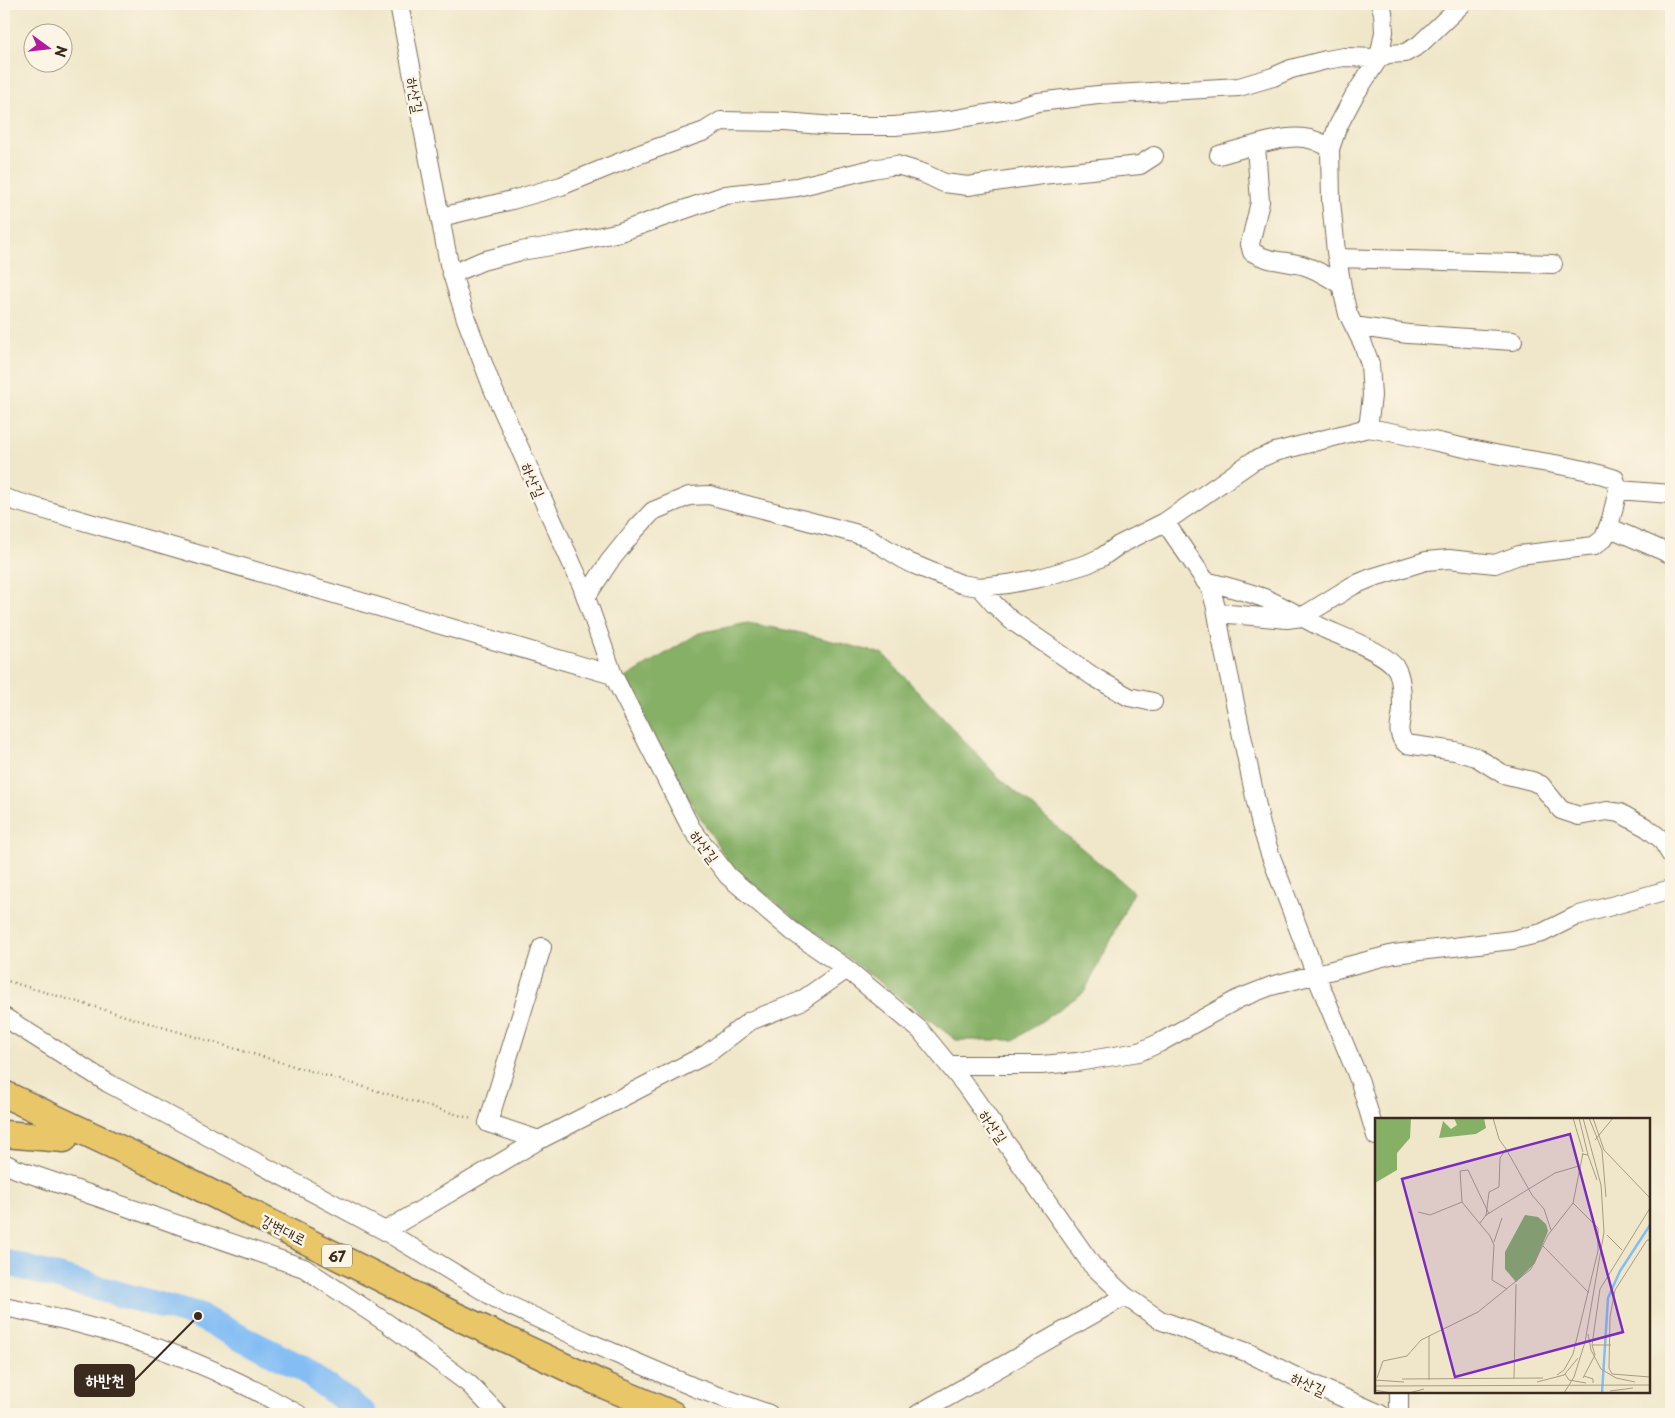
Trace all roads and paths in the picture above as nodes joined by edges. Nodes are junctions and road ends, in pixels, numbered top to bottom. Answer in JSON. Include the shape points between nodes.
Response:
{"nodes":[{"id":1,"x":399,"y":4,"type":"edge"},
{"id":2,"x":1380,"y":4,"type":"edge"},
{"id":3,"x":1462,"y":4,"type":"edge"},
{"id":4,"x":1379,"y":58,"type":"junction"},
{"id":5,"x":1256,"y":146,"type":"junction"},
{"id":6,"x":1330,"y":148,"type":"junction"},
{"id":7,"x":1219,"y":155,"type":"dead end"},
{"id":8,"x":1154,"y":156,"type":"dead end"},
{"id":9,"x":441,"y":217,"type":"junction"},
{"id":10,"x":1337,"y":258,"type":"junction"},
{"id":11,"x":1553,"y":264,"type":"dead end"},
{"id":12,"x":452,"y":274,"type":"junction"},
{"id":13,"x":1341,"y":284,"type":"junction"},
{"id":14,"x":1354,"y":326,"type":"junction"},
{"id":15,"x":1513,"y":341,"type":"dead end"},
{"id":16,"x":1368,"y":428,"type":"junction"},
{"id":17,"x":1618,"y":490,"type":"junction"},
{"id":18,"x":1671,"y":494,"type":"edge"},
{"id":19,"x":4,"y":498,"type":"edge"},
{"id":20,"x":1165,"y":522,"type":"junction"},
{"id":21,"x":1608,"y":527,"type":"junction"},
{"id":22,"x":1668,"y":552,"type":"dead end"},
{"id":23,"x":1205,"y":580,"type":"junction"},
{"id":24,"x":979,"y":586,"type":"junction"},
{"id":25,"x":586,"y":597,"type":"junction"},
{"id":26,"x":1217,"y":613,"type":"junction"},
{"id":27,"x":1302,"y":617,"type":"junction"},
{"id":28,"x":613,"y":675,"type":"junction"},
{"id":29,"x":1153,"y":702,"type":"dead end"},
{"id":30,"x":1671,"y":855,"type":"edge"},
{"id":31,"x":1671,"y":889,"type":"edge"},
{"id":32,"x":542,"y":947,"type":"dead end"},
{"id":33,"x":847,"y":969,"type":"junction"},
{"id":34,"x":1316,"y":975,"type":"junction"},
{"id":35,"x":4,"y":980,"type":"edge"},
{"id":36,"x":4,"y":1017,"type":"edge"},
{"id":37,"x":949,"y":1065,"type":"junction"},
{"id":38,"x":4,"y":1088,"type":"edge"},
{"id":39,"x":4,"y":1094,"type":"edge"},
{"id":40,"x":4,"y":1107,"type":"edge"},
{"id":41,"x":31,"y":1107,"type":"junction"},
{"id":42,"x":488,"y":1124,"type":"junction"},
{"id":43,"x":1375,"y":1133,"type":"edge"},
{"id":44,"x":4,"y":1134,"type":"edge"},
{"id":45,"x":64,"y":1139,"type":"junction"},
{"id":46,"x":539,"y":1140,"type":"junction"},
{"id":47,"x":4,"y":1163,"type":"edge"},
{"id":48,"x":385,"y":1230,"type":"junction"},
{"id":49,"x":1125,"y":1296,"type":"junction"},
{"id":50,"x":4,"y":1307,"type":"edge"},
{"id":51,"x":1399,"y":1393,"type":"edge"},
{"id":52,"x":298,"y":1414,"type":"edge"},
{"id":53,"x":498,"y":1414,"type":"edge"},
{"id":54,"x":631,"y":1414,"type":"edge"},
{"id":55,"x":672,"y":1414,"type":"edge"},
{"id":56,"x":769,"y":1414,"type":"edge"},
{"id":57,"x":918,"y":1414,"type":"edge"},
{"id":58,"x":1380,"y":1414,"type":"edge"},
{"id":59,"x":1399,"y":1414,"type":"edge"}],
"edges":[{"from":1,"to":9,"type":"street","name":"하산길"},
{"from":2,"to":4,"type":"street","via":[[1384,32]]},
{"from":3,"to":4,"type":"street","via":[[1419,45],[1405,53]]},
{"from":4,"to":6,"type":"street","via":[[1350,104]]},
{"from":4,"to":9,"type":"street","via":[[1326,60],[1239,87],[1089,96],[895,126],[721,121],[705,131],[561,186]]},
{"from":5,"to":6,"type":"street","via":[[1285,138],[1304,138]]},
{"from":5,"to":7,"type":"street"},
{"from":5,"to":13,"type":"street","via":[[1260,202],[1250,244],[1252,252],[1273,261],[1305,266]]},
{"from":6,"to":10,"type":"street"},
{"from":8,"to":12,"type":"street","via":[[1140,165],[968,186],[944,183],[897,165],[872,169],[797,187],[726,195],[620,232],[521,251],[482,261]]},
{"from":9,"to":12,"type":"street","name":"하산길"},
{"from":10,"to":11,"type":"street"},
{"from":10,"to":13,"type":"street"},
{"from":12,"to":25,"type":"street","name":"하산길","via":[[493,389]]},
{"from":13,"to":14,"type":"street"},
{"from":14,"to":15,"type":"street","via":[[1408,334]]},
{"from":14,"to":16,"type":"street","via":[[1370,364],[1372,396]]},
{"from":16,"to":17,"type":"street","via":[[1604,475],[1615,479]]},
{"from":16,"to":20,"type":"street","via":[[1275,452],[1253,461]]},
{"from":17,"to":18,"type":"street"},
{"from":17,"to":21,"type":"street"},
{"from":19,"to":28,"type":"street"},
{"from":20,"to":23,"type":"street"},
{"from":20,"to":24,"type":"street","via":[[1088,564],[1040,578]]},
{"from":21,"to":22,"type":"street"},
{"from":21,"to":27,"type":"street","via":[[1604,538],[1594,546],[1519,555],[1495,564],[1449,559],[1426,561],[1352,586]]},
{"from":23,"to":26,"type":"street","via":[[1211,589]]},
{"from":23,"to":27,"type":"street","via":[[1262,597]]},
{"from":24,"to":25,"type":"street","via":[[961,584],[908,562],[869,538],[854,533],[709,496],[689,496],[653,511],[615,554]]},
{"from":24,"to":29,"type":"street","via":[[1011,620],[1094,677],[1129,697]]},
{"from":25,"to":28,"type":"street","name":"하산길"},
{"from":26,"to":27,"type":"street"},
{"from":26,"to":34,"type":"street","via":[[1261,825]]},
{"from":27,"to":30,"type":"street","via":[[1361,644],[1397,669],[1402,709],[1399,729],[1406,744],[1476,757],[1502,774],[1532,781],[1545,789],[1561,810],[1579,816],[1607,811],[1620,813],[1661,839]]},
{"from":28,"to":33,"type":"street","name":"하산길","via":[[691,828],[728,876],[792,931]]},
{"from":31,"to":34,"type":"street","via":[[1576,916],[1542,933],[1512,940],[1394,954]]},
{"from":32,"to":42,"type":"street"},
{"from":33,"to":37,"type":"street","name":"하산길","via":[[920,1030]]},
{"from":33,"to":46,"type":"street","via":[[801,1001],[750,1021],[707,1054]]},
{"from":34,"to":37,"type":"street","via":[[1271,986],[1238,999],[1138,1052],[1040,1065]]},
{"from":34,"to":43,"type":"street","via":[[1360,1082]]},
{"from":35,"to":42,"type":"path"},
{"from":36,"to":48,"type":"street","via":[[108,1083]]},
{"from":37,"to":49,"type":"street","name":"하산길","via":[[1092,1264]]},
{"from":38,"to":41,"type":"highway"},
{"from":39,"to":41,"type":"highway","name":"강변대로","number":"67"},
{"from":40,"to":45,"type":"highway","number":"67"},
{"from":41,"to":55,"type":"highway","name":"강변대로","number":"67","via":[[161,1168],[456,1316]]},
{"from":42,"to":46,"type":"street"},
{"from":44,"to":45,"type":"highway"},
{"from":45,"to":54,"type":"highway","name":"강변대로","number":"67","via":[[433,1321]]},
{"from":46,"to":48,"type":"street"},
{"from":47,"to":53,"type":"street","via":[[304,1268],[447,1367]]},
{"from":48,"to":56,"type":"street","via":[[509,1305],[696,1388]]},
{"from":49,"to":57,"type":"street"},
{"from":49,"to":58,"type":"street","name":"하산길","via":[[1160,1320],[1242,1350]]},
{"from":50,"to":52,"type":"street","via":[[152,1345],[238,1382]]},
{"from":51,"to":59,"type":"street"}]}
